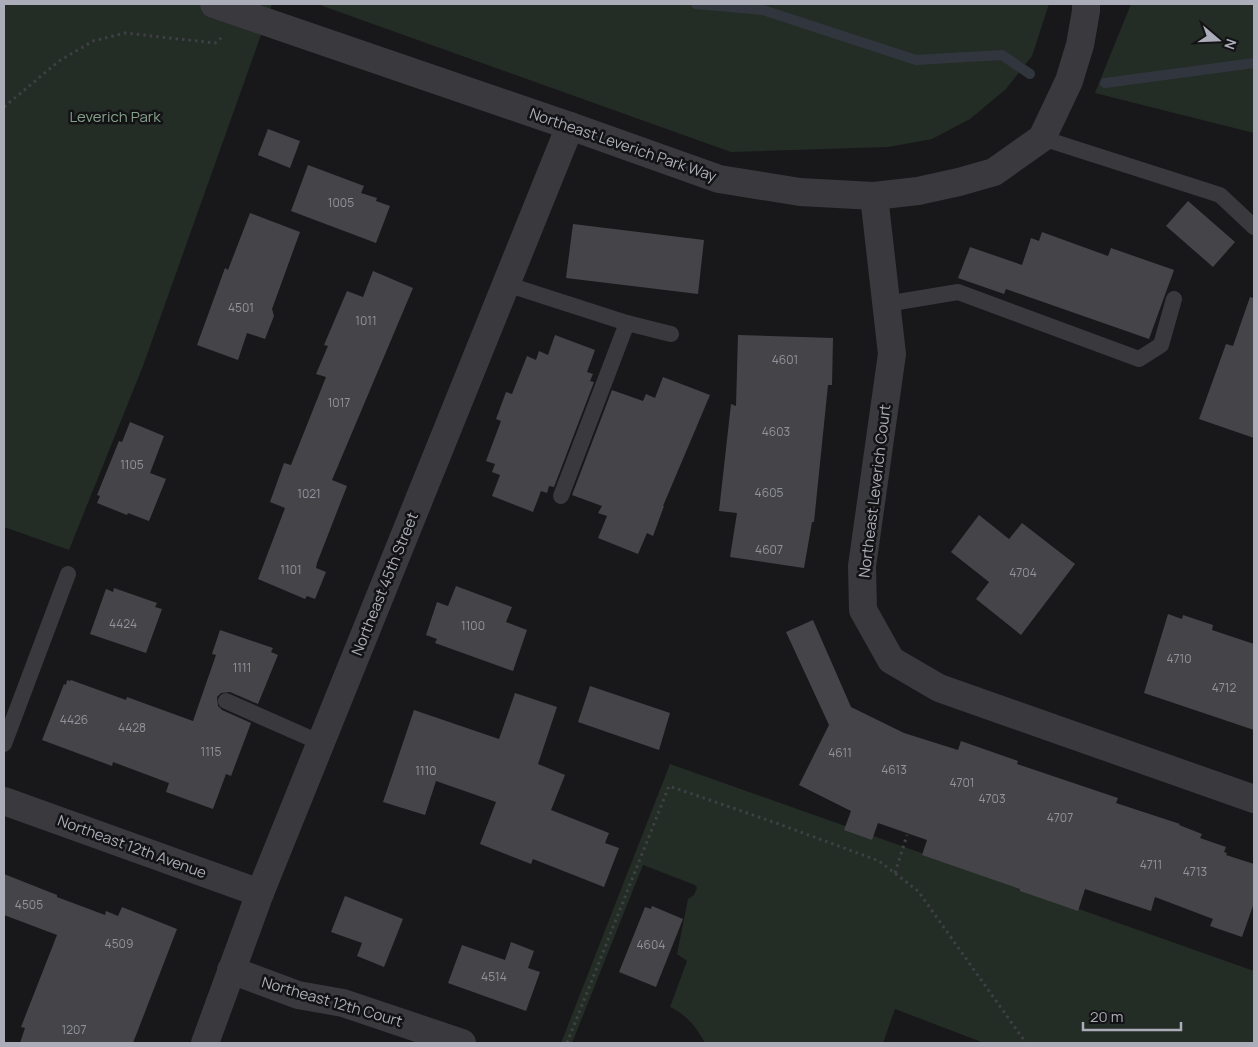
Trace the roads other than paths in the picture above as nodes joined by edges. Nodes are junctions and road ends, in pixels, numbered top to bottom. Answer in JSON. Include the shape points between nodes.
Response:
{"nodes":[{"id":1,"x":214,"y":4,"type":"edge"},
{"id":2,"x":1086,"y":4,"type":"edge"},
{"id":3,"x":570,"y":126,"type":"junction"},
{"id":4,"x":1042,"y":138,"type":"junction"},
{"id":5,"x":874,"y":196,"type":"junction"},
{"id":6,"x":1254,"y":227,"type":"edge"},
{"id":7,"x":506,"y":284,"type":"junction"},
{"id":8,"x":1174,"y":299,"type":"dead end"},
{"id":9,"x":886,"y":304,"type":"junction"},
{"id":10,"x":627,"y":323,"type":"junction"},
{"id":11,"x":671,"y":334,"type":"dead end"},
{"id":12,"x":561,"y":496,"type":"dead end"},
{"id":13,"x":68,"y":574,"type":"dead end"},
{"id":14,"x":226,"y":702,"type":"dead end"},
{"id":15,"x":321,"y":743,"type":"junction"},
{"id":16,"x":4,"y":744,"type":"edge"},
{"id":17,"x":1254,"y":799,"type":"edge"},
{"id":18,"x":4,"y":800,"type":"edge"},
{"id":19,"x":260,"y":893,"type":"junction"},
{"id":20,"x":231,"y":970,"type":"junction"},
{"id":21,"x":205,"y":1043,"type":"edge"},
{"id":22,"x":462,"y":1043,"type":"edge"}],
"edges":[{"from":1,"to":3,"type":"street","name":"Northeast Leverich Park Way"},
{"from":2,"to":4,"type":"street","name":"Northeast Leverich Park Way","via":[[1080,45],[1069,81]]},
{"from":3,"to":5,"type":"street","name":"Northeast Leverich Park Way","via":[[719,179],[800,192]]},
{"from":3,"to":7,"type":"street","name":"Northeast 45th Street"},
{"from":4,"to":5,"type":"street","name":"Northeast Leverich Park Way","via":[[994,172],[927,189]]},
{"from":4,"to":6,"type":"lane","via":[[1220,195]]},
{"from":5,"to":9,"type":"street","name":"Northeast Leverich Court"},
{"from":7,"to":10,"type":"lane"},
{"from":7,"to":15,"type":"street","name":"Northeast 45th Street"},
{"from":8,"to":9,"type":"lane","via":[[1161,345],[1139,359],[958,292]]},
{"from":9,"to":17,"type":"street","name":"Northeast Leverich Court","via":[[892,354],[862,566],[863,610],[891,660],[938,688]]},
{"from":10,"to":11,"type":"lane"},
{"from":10,"to":12,"type":"lane"},
{"from":13,"to":16,"type":"lane"},
{"from":14,"to":15,"type":"lane"},
{"from":15,"to":19,"type":"street","name":"Northeast 45th Street"},
{"from":18,"to":19,"type":"street","name":"Northeast 12th Avenue"},
{"from":19,"to":20,"type":"street","name":"Northeast 45th Street"},
{"from":20,"to":21,"type":"street","name":"Northeast 45th Street"},
{"from":20,"to":22,"type":"street","name":"Northeast 12th Court","via":[[298,995],[343,1002]]}]}
